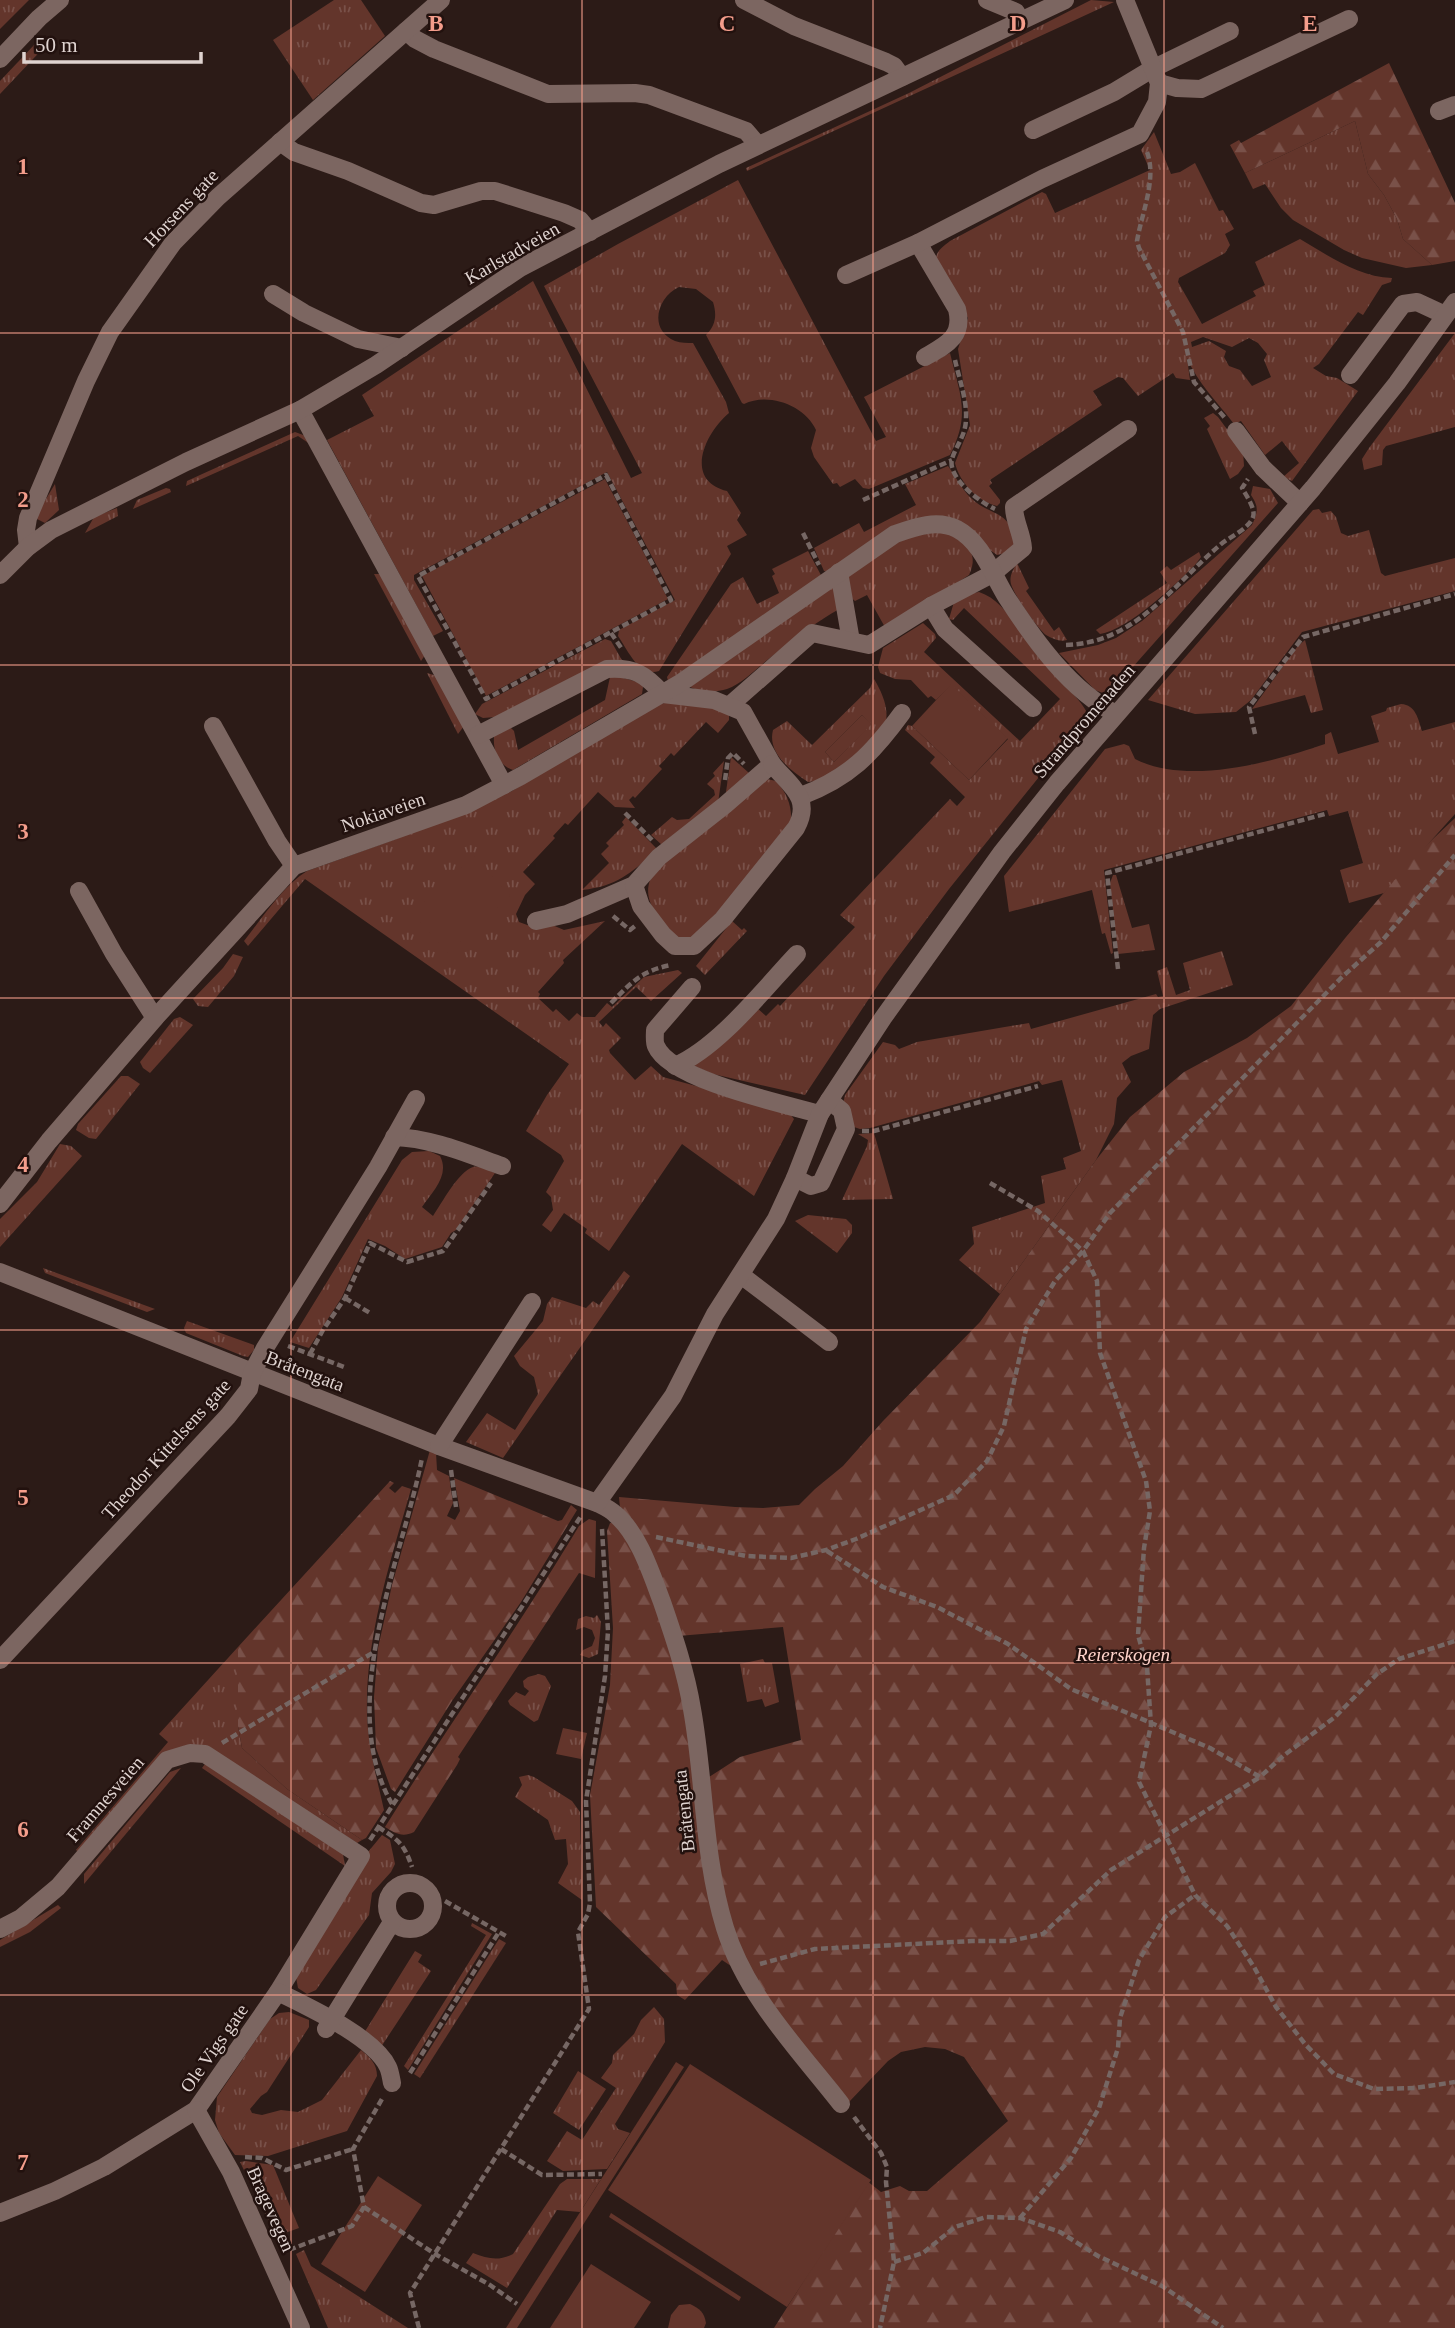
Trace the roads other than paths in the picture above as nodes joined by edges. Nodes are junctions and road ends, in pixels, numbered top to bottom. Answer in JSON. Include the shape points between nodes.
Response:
{"nodes":[{"id":1,"x":60,"y":0,"type":"edge"},
{"id":2,"x":441,"y":0,"type":"edge"},
{"id":3,"x":744,"y":0,"type":"edge"},
{"id":4,"x":987,"y":0,"type":"edge"},
{"id":5,"x":1065,"y":0,"type":"edge"},
{"id":6,"x":1125,"y":0,"type":"edge"},
{"id":7,"x":1349,"y":19,"type":"dead end"},
{"id":8,"x":1021,"y":21,"type":"junction"},
{"id":9,"x":1230,"y":31,"type":"dead end"},
{"id":10,"x":406,"y":32,"type":"junction"},
{"id":11,"x":0,"y":59,"type":"edge"},
{"id":12,"x":1155,"y":76,"type":"junction"},
{"id":13,"x":902,"y":77,"type":"junction"},
{"id":14,"x":1033,"y":130,"type":"dead end"},
{"id":15,"x":280,"y":142,"type":"junction"},
{"id":16,"x":758,"y":145,"type":"junction"},
{"id":17,"x":590,"y":232,"type":"junction"},
{"id":18,"x":918,"y":243,"type":"junction"},
{"id":19,"x":846,"y":275,"type":"dead end"},
{"id":20,"x":273,"y":294,"type":"dead end"},
{"id":21,"x":1450,"y":309,"type":"edge"},
{"id":22,"x":402,"y":348,"type":"junction"},
{"id":23,"x":925,"y":357,"type":"dead end"},
{"id":24,"x":1350,"y":375,"type":"dead end"},
{"id":25,"x":300,"y":410,"type":"junction"},
{"id":26,"x":1128,"y":429,"type":"dead end"},
{"id":27,"x":1236,"y":431,"type":"road end"},
{"id":28,"x":1300,"y":503,"type":"junction"},
{"id":29,"x":28,"y":547,"type":"junction"},
{"id":30,"x":992,"y":574,"type":"junction"},
{"id":31,"x":0,"y":575,"type":"edge"},
{"id":32,"x":833,"y":577,"type":"junction"},
{"id":33,"x":931,"y":606,"type":"junction"},
{"id":34,"x":851,"y":641,"type":"junction"},
{"id":35,"x":663,"y":694,"type":"junction"},
{"id":36,"x":730,"y":705,"type":"junction"},
{"id":37,"x":1033,"y":708,"type":"dead end"},
{"id":38,"x":902,"y":713,"type":"dead end"},
{"id":39,"x":1116,"y":714,"type":"junction"},
{"id":40,"x":213,"y":726,"type":"dead end"},
{"id":41,"x":478,"y":736,"type":"junction"},
{"id":42,"x":772,"y":764,"type":"junction"},
{"id":43,"x":504,"y":785,"type":"junction"},
{"id":44,"x":801,"y":796,"type":"junction"},
{"id":45,"x":294,"y":866,"type":"junction"},
{"id":46,"x":634,"y":885,"type":"junction"},
{"id":47,"x":79,"y":891,"type":"dead end"},
{"id":48,"x":536,"y":921,"type":"dead end"},
{"id":49,"x":797,"y":954,"type":"dead end"},
{"id":50,"x":692,"y":986,"type":"dead end"},
{"id":51,"x":155,"y":1018,"type":"junction"},
{"id":52,"x":675,"y":1066,"type":"junction"},
{"id":53,"x":416,"y":1099,"type":"dead end"},
{"id":54,"x":824,"y":1107,"type":"junction"},
{"id":55,"x":394,"y":1137,"type":"junction"},
{"id":56,"x":502,"y":1166,"type":"road end"},
{"id":57,"x":795,"y":1178,"type":"junction"},
{"id":58,"x":0,"y":1204,"type":"edge"},
{"id":59,"x":0,"y":1272,"type":"edge"},
{"id":60,"x":741,"y":1275,"type":"junction"},
{"id":61,"x":532,"y":1302,"type":"dead end"},
{"id":62,"x":829,"y":1342,"type":"dead end"},
{"id":63,"x":252,"y":1373,"type":"junction"},
{"id":64,"x":432,"y":1443,"type":"junction"},
{"id":65,"x":597,"y":1503,"type":"junction"},
{"id":66,"x":0,"y":1660,"type":"edge"},
{"id":67,"x":205,"y":1754,"type":"joint"},
{"id":68,"x":392,"y":1922,"type":"dead end"},
{"id":69,"x":0,"y":1929,"type":"edge"},
{"id":70,"x":278,"y":1993,"type":"junction"},
{"id":71,"x":329,"y":2024,"type":"junction"},
{"id":72,"x":392,"y":2083,"type":"road end"},
{"id":73,"x":841,"y":2104,"type":"road end"},
{"id":74,"x":196,"y":2110,"type":"junction"},
{"id":75,"x":0,"y":2213,"type":"edge"},
{"id":76,"x":301,"y":2328,"type":"edge"}],
"edges":[{"from":1,"to":11,"type":"street"},
{"from":2,"to":10,"type":"street","name":"Horsens gate"},
{"from":3,"to":13,"type":"street","via":[[794,26],[886,62]]},
{"from":4,"to":8,"type":"street","via":[[1016,12]]},
{"from":5,"to":8,"type":"street","name":"Karlstadveien"},
{"from":6,"to":12,"type":"street"},
{"from":7,"to":12,"type":"street","via":[[1200,89]]},
{"from":8,"to":13,"type":"street","name":"Karlstadveien"},
{"from":9,"to":12,"type":"street"},
{"from":10,"to":15,"type":"street","name":"Horsens gate"},
{"from":10,"to":16,"type":"street","via":[[434,48],[548,93],[649,95],[746,131]]},
{"from":12,"to":14,"type":"street"},
{"from":12,"to":18,"type":"street","via":[[1157,102],[1140,134]]},
{"from":13,"to":16,"type":"street","name":"Karlstadveien"},
{"from":15,"to":17,"type":"street","via":[[294,152],[421,203],[434,205],[495,191],[564,212]]},
{"from":15,"to":29,"type":"street","name":"Horsens gate","via":[[173,243],[110,332],[28,518]]},
{"from":16,"to":17,"type":"street","name":"Karlstadveien"},
{"from":17,"to":22,"type":"street","name":"Karlstadveien","via":[[520,268]]},
{"from":18,"to":19,"type":"street"},
{"from":18,"to":23,"type":"street","via":[[960,320],[951,342]]},
{"from":20,"to":22,"type":"street","via":[[358,339]]},
{"from":21,"to":24,"type":"street","via":[[1403,304]]},
{"from":21,"to":28,"type":"street","name":"Strandpromenaden"},
{"from":22,"to":25,"type":"street","name":"Karlstadveien"},
{"from":25,"to":29,"type":"street","name":"Karlstadveien","via":[[71,518]]},
{"from":25,"to":41,"type":"street"},
{"from":26,"to":30,"type":"street","via":[[1014,507],[1023,548]]},
{"from":27,"to":28,"type":"street","via":[[1263,468]]},
{"from":28,"to":39,"type":"street","name":"Strandpromenaden"},
{"from":29,"to":31,"type":"street","name":"Karlstadveien"},
{"from":30,"to":32,"type":"street","name":"Nokiaveien","via":[[976,545],[958,530],[940,524],[895,534]]},
{"from":30,"to":33,"type":"street"},
{"from":30,"to":39,"type":"street","name":"Nokiaveien","via":[[1046,652],[1083,691]]},
{"from":32,"to":34,"type":"street"},
{"from":32,"to":35,"type":"street","name":"Nokiaveien"},
{"from":33,"to":34,"type":"street","via":[[869,645]]},
{"from":33,"to":37,"type":"street","via":[[945,629]]},
{"from":34,"to":36,"type":"street","via":[[812,632]]},
{"from":35,"to":36,"type":"street"},
{"from":35,"to":41,"type":"street","via":[[646,676],[607,669]]},
{"from":35,"to":43,"type":"street","name":"Nokiaveien"},
{"from":36,"to":42,"type":"street","via":[[743,712]]},
{"from":38,"to":44,"type":"street","via":[[864,759],[829,785]]},
{"from":39,"to":54,"type":"street","name":"Strandpromenaden","via":[[1002,852]]},
{"from":40,"to":45,"type":"street"},
{"from":41,"to":43,"type":"street"},
{"from":42,"to":44,"type":"street"},
{"from":42,"to":46,"type":"street","via":[[659,857]]},
{"from":43,"to":45,"type":"street","name":"Nokiaveien","via":[[466,805]]},
{"from":44,"to":46,"type":"street","via":[[802,817],[796,828],[723,919],[694,946],[675,946],[663,935],[641,906]]},
{"from":45,"to":51,"type":"street","name":"Nokiaveien"},
{"from":46,"to":48,"type":"street","via":[[567,914]]},
{"from":47,"to":51,"type":"street"},
{"from":49,"to":52,"type":"street","via":[[709,1046]]},
{"from":50,"to":52,"type":"street","via":[[655,1030],[656,1046]]},
{"from":51,"to":58,"type":"street","name":"Nokiaveien"},
{"from":52,"to":54,"type":"street","via":[[698,1078]]},
{"from":53,"to":55,"type":"street","name":"Theodor Kittelsens gate"},
{"from":54,"to":57,"type":"street","name":"Strandpromenaden"},
{"from":54,"to":57,"type":"street","via":[[842,1111],[846,1129],[821,1183],[811,1186]]},
{"from":55,"to":56,"type":"street","via":[[431,1143]]},
{"from":55,"to":63,"type":"street","name":"Theodor Kittelsens gate"},
{"from":57,"to":60,"type":"street","name":"Strandpromenaden"},
{"from":59,"to":63,"type":"street","name":"Bråtengata"},
{"from":60,"to":62,"type":"street"},
{"from":60,"to":65,"type":"street","via":[[673,1396]]},
{"from":61,"to":64,"type":"street"},
{"from":63,"to":64,"type":"street","name":"Bråtengata"},
{"from":63,"to":66,"type":"street","name":"Theodor Kittelsens gate","via":[[249,1389],[228,1416]]},
{"from":64,"to":65,"type":"street","name":"Bråtengata"},
{"from":65,"to":73,"type":"street","name":"Bråtengata","via":[[615,1514],[631,1533],[656,1587],[684,1668],[713,1875],[725,1927],[742,1969],[774,2020]]},
{"from":67,"to":69,"type":"street","name":"Framnesveien","via":[[167,1760],[58,1887]]},
{"from":67,"to":70,"type":"street","name":"Ole Vigs gate","via":[[361,1856]]},
{"from":68,"to":71,"type":"street"},
{"from":70,"to":71,"type":"street"},
{"from":70,"to":74,"type":"street","name":"Ole Vigs gate"},
{"from":71,"to":72,"type":"street","via":[[376,2052],[388,2067]]},
{"from":74,"to":75,"type":"street","name":"Ole Vigs gate","via":[[103,2167]]},
{"from":74,"to":76,"type":"street","name":"Bragevegen","via":[[227,2163]]}]}
